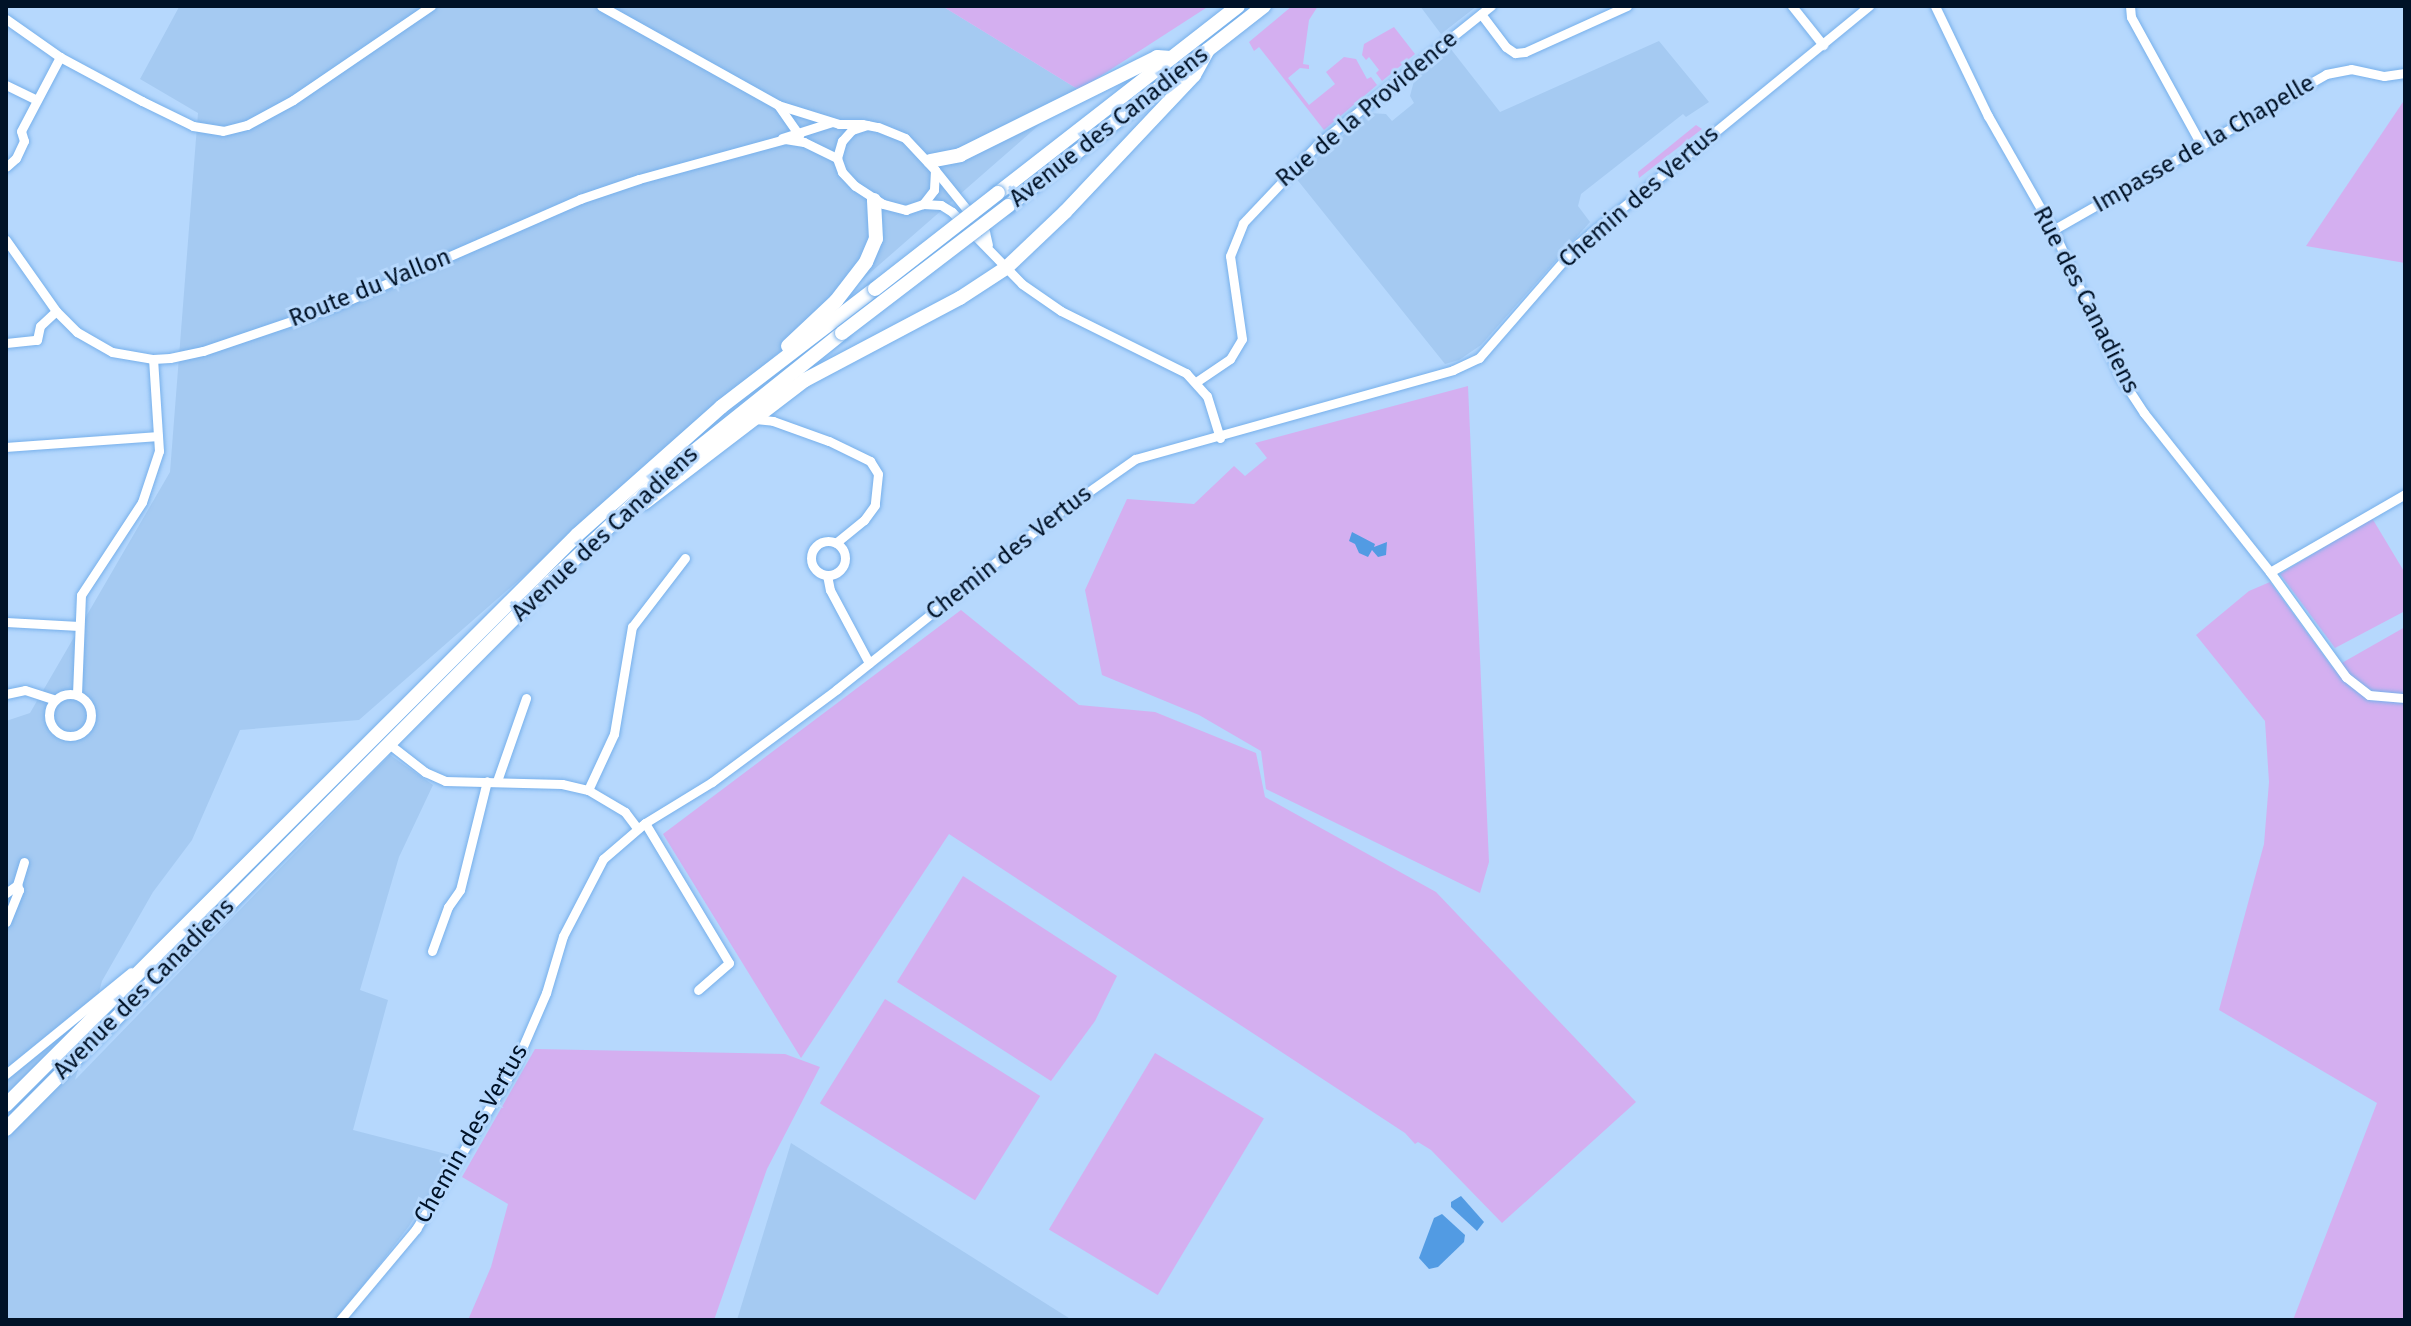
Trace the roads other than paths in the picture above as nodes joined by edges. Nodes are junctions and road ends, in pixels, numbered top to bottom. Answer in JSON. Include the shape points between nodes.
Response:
{"nodes":[{"id":1,"x":431,"y":6,"type":"edge"},
{"id":2,"x":601,"y":6,"type":"edge"},
{"id":3,"x":1238,"y":6,"type":"edge"},
{"id":4,"x":1264,"y":6,"type":"edge"},
{"id":5,"x":1491,"y":6,"type":"edge"},
{"id":6,"x":1627,"y":6,"type":"edge"},
{"id":7,"x":1792,"y":6,"type":"edge"},
{"id":8,"x":1869,"y":6,"type":"edge"},
{"id":9,"x":1935,"y":6,"type":"edge"},
{"id":10,"x":2130,"y":6,"type":"edge"},
{"id":11,"x":1481,"y":14,"type":"junction"},
{"id":12,"x":6,"y":19,"type":"edge"},
{"id":13,"x":1823,"y":45,"type":"junction"},
{"id":14,"x":1208,"y":50,"type":"junction"},
{"id":15,"x":60,"y":57,"type":"junction"},
{"id":16,"x":1171,"y":58,"type":"junction"},
{"id":17,"x":2405,"y":73,"type":"edge"},
{"id":18,"x":6,"y":85,"type":"edge"},
{"id":19,"x":37,"y":100,"type":"junction"},
{"id":20,"x":778,"y":105,"type":"junction"},
{"id":21,"x":832,"y":122,"type":"junction"},
{"id":22,"x":867,"y":125,"type":"junction"},
{"id":23,"x":796,"y":131,"type":"junction"},
{"id":24,"x":772,"y":142,"type":"junction"},
{"id":25,"x":804,"y":142,"type":"junction"},
{"id":26,"x":2202,"y":146,"type":"junction"},
{"id":27,"x":837,"y":158,"type":"junction"},
{"id":28,"x":933,"y":166,"type":"junction"},
{"id":29,"x":6,"y":167,"type":"edge"},
{"id":30,"x":874,"y":200,"type":"junction"},
{"id":31,"x":923,"y":204,"type":"junction"},
{"id":32,"x":2053,"y":230,"type":"junction"},
{"id":33,"x":6,"y":240,"type":"edge"},
{"id":34,"x":988,"y":245,"type":"junction"},
{"id":35,"x":1006,"y":268,"type":"junction"},
{"id":36,"x":56,"y":311,"type":"junction"},
{"id":37,"x":6,"y":343,"type":"edge"},
{"id":38,"x":153,"y":359,"type":"junction"},
{"id":39,"x":1196,"y":382,"type":"junction"},
{"id":40,"x":721,"y":407,"type":"junction"},
{"id":41,"x":755,"y":419,"type":"junction"},
{"id":42,"x":158,"y":436,"type":"junction"},
{"id":43,"x":1220,"y":438,"type":"junction"},
{"id":44,"x":6,"y":447,"type":"edge"},
{"id":45,"x":2405,"y":494,"type":"edge"},
{"id":46,"x":629,"y":507,"type":"junction"},
{"id":47,"x":836,"y":543,"type":"junction"},
{"id":48,"x":685,"y":558,"type":"dead end"},
{"id":49,"x":2270,"y":572,"type":"junction"},
{"id":50,"x":827,"y":575,"type":"junction"},
{"id":51,"x":6,"y":622,"type":"edge"},
{"id":52,"x":79,"y":626,"type":"junction"},
{"id":53,"x":869,"y":663,"type":"junction"},
{"id":54,"x":6,"y":694,"type":"edge"},
{"id":55,"x":77,"y":694,"type":"junction"},
{"id":56,"x":526,"y":698,"type":"dead end"},
{"id":57,"x":2405,"y":698,"type":"edge"},
{"id":58,"x":55,"y":700,"type":"junction"},
{"id":59,"x":389,"y":744,"type":"junction"},
{"id":60,"x":492,"y":781,"type":"junction"},
{"id":61,"x":588,"y":790,"type":"junction"},
{"id":62,"x":641,"y":826,"type":"junction"},
{"id":63,"x":24,"y":862,"type":"dead end"},
{"id":64,"x":17,"y":885,"type":"junction"},
{"id":65,"x":6,"y":893,"type":"edge"},
{"id":66,"x":6,"y":922,"type":"edge"},
{"id":67,"x":174,"y":937,"type":"junction"},
{"id":68,"x":432,"y":951,"type":"dead end"},
{"id":69,"x":698,"y":990,"type":"dead end"},
{"id":70,"x":6,"y":1074,"type":"edge"},
{"id":71,"x":6,"y":1105,"type":"edge"},
{"id":72,"x":6,"y":1129,"type":"edge"},
{"id":73,"x":340,"y":1320,"type":"edge"}],
"edges":[{"from":1,"to":15,"type":"street","via":[[293,100],[247,125],[223,131],[193,126]]},
{"from":2,"to":20,"type":"street"},
{"from":3,"to":16,"type":"main road","name":"Avenue des Canadiens"},
{"from":4,"to":14,"type":"main road","name":"Avenue des Canadiens"},
{"from":5,"to":11,"type":"street","name":"Rue de la Providence"},
{"from":6,"to":11,"type":"street","via":[[1515,53]]},
{"from":7,"to":13,"type":"street"},
{"from":8,"to":13,"type":"street","name":"Chemin des Vertus"},
{"from":9,"to":32,"type":"street","name":"Rue des Canadiens","via":[[1981,103]]},
{"from":10,"to":26,"type":"street","via":[[2131,17]]},
{"from":11,"to":39,"type":"street","name":"Rue de la Providence","via":[[1318,144],[1243,223],[1230,256],[1242,339],[1230,359]]},
{"from":12,"to":15,"type":"street"},
{"from":13,"to":43,"type":"street","name":"Chemin des Vertus","via":[[1578,244],[1488,350],[1470,364]]},
{"from":14,"to":35,"type":"main road","via":[[1194,75]]},
{"from":14,"to":46,"type":"main road","name":"Avenue des Canadiens","bridge":true,"via":[[743,410]]},
{"from":15,"to":19,"type":"street"},
{"from":16,"to":28,"type":"main road","via":[[1157,57]]},
{"from":16,"to":40,"type":"main road","name":"Avenue des Canadiens","bridge":true},
{"from":17,"to":26,"type":"street","name":"Impasse de la Chapelle","via":[[2384,76],[2351,69],[2326,74]]},
{"from":18,"to":19,"type":"street"},
{"from":19,"to":29,"type":"street","via":[[21,131],[24,141]]},
{"from":20,"to":21,"type":"street"},
{"from":20,"to":23,"type":"street"},
{"from":21,"to":22,"type":"street"},
{"from":21,"to":23,"type":"street"},
{"from":22,"to":27,"type":"street","via":[[847,135]]},
{"from":22,"to":28,"type":"street","via":[[905,138]]},
{"from":23,"to":24,"type":"street"},
{"from":23,"to":25,"type":"street"},
{"from":24,"to":25,"type":"street"},
{"from":24,"to":38,"type":"street","name":"Route du Vallon","via":[[618,185],[333,307],[203,351]]},
{"from":25,"to":27,"type":"street"},
{"from":26,"to":32,"type":"street","name":"Impasse de la Chapelle"},
{"from":27,"to":30,"type":"street","via":[[849,181]]},
{"from":28,"to":31,"type":"street","via":[[934,190]]},
{"from":28,"to":34,"type":"street","via":[[985,232]]},
{"from":30,"to":31,"type":"street","via":[[906,210]]},
{"from":30,"to":40,"type":"main road","via":[[876,239],[856,278]]},
{"from":31,"to":34,"type":"street","via":[[941,205]]},
{"from":32,"to":49,"type":"street","name":"Rue des Canadiens","via":[[2121,378]]},
{"from":33,"to":36,"type":"street","name":"Route du Vallon"},
{"from":34,"to":35,"type":"street"},
{"from":35,"to":39,"type":"street","via":[[1067,315],[1173,365]]},
{"from":35,"to":41,"type":"main road","via":[[968,294],[805,380]]},
{"from":36,"to":37,"type":"street","via":[[40,326],[37,340]]},
{"from":36,"to":38,"type":"street","name":"Route du Vallon","via":[[112,352]]},
{"from":38,"to":42,"type":"street"},
{"from":39,"to":43,"type":"street","via":[[1213,408]]},
{"from":40,"to":67,"type":"main road","name":"Avenue des Canadiens","via":[[577,535]]},
{"from":41,"to":46,"type":"main road","via":[[647,503]]},
{"from":41,"to":47,"type":"street","via":[[829,441],[870,461],[878,474],[875,505]]},
{"from":42,"to":44,"type":"street"},
{"from":42,"to":52,"type":"street","via":[[151,481],[87,581]]},
{"from":43,"to":53,"type":"street","name":"Chemin des Vertus","via":[[1135,459],[1115,471]]},
{"from":45,"to":49,"type":"street"},
{"from":46,"to":59,"type":"main road","name":"Avenue des Canadiens"},
{"from":47,"to":50,"type":"street","via":[[849,554],[838,572]]},
{"from":47,"to":50,"type":"street","via":[[820,543],[812,552],[811,563]]},
{"from":48,"to":61,"type":"street","via":[[632,627],[614,734]]},
{"from":49,"to":57,"type":"street","name":"Rue des Canadiens","via":[[2346,677],[2369,695]]},
{"from":50,"to":53,"type":"street"},
{"from":51,"to":52,"type":"street"},
{"from":52,"to":55,"type":"street"},
{"from":53,"to":62,"type":"street","name":"Chemin des Vertus","via":[[712,782]]},
{"from":54,"to":58,"type":"street","via":[[25,690]]},
{"from":55,"to":58,"type":"street"},
{"from":55,"to":58,"type":"street","via":[[87,701],[92,718],[76,736],[53,727],[49,716]]},
{"from":56,"to":60,"type":"street"},
{"from":59,"to":60,"type":"street","via":[[445,781]]},
{"from":59,"to":72,"type":"main road","name":"Avenue des Canadiens"},
{"from":60,"to":61,"type":"street"},
{"from":60,"to":68,"type":"street","via":[[460,890]]},
{"from":61,"to":62,"type":"street"},
{"from":62,"to":69,"type":"street","via":[[729,963]]},
{"from":62,"to":73,"type":"street","name":"Chemin des Vertus","via":[[603,859],[586,887],[524,1047],[486,1117],[416,1229]]},
{"from":63,"to":64,"type":"street"},
{"from":64,"to":65,"type":"street"},
{"from":64,"to":66,"type":"street"},
{"from":67,"to":70,"type":"street"},
{"from":67,"to":71,"type":"main road","name":"Avenue des Canadiens"}]}
